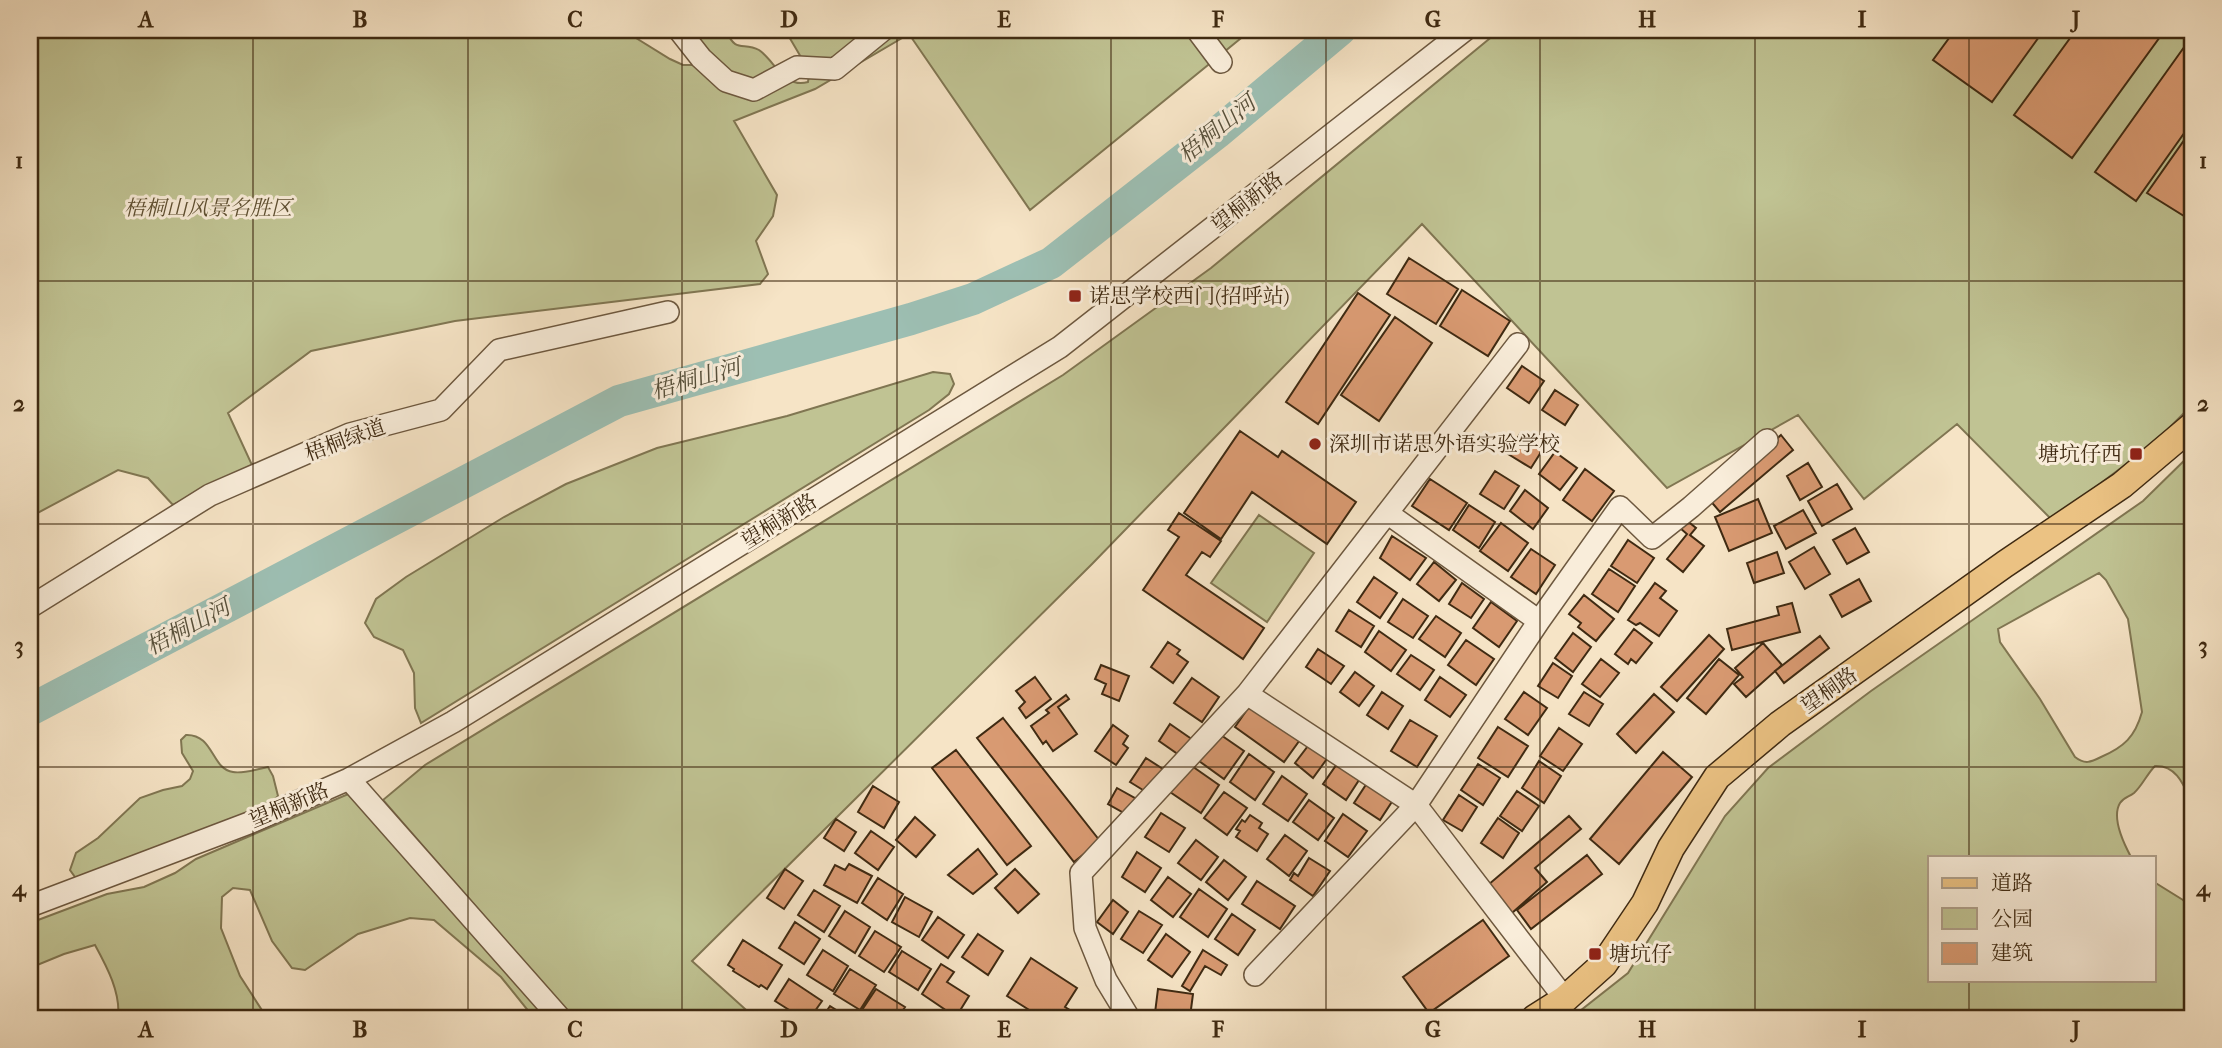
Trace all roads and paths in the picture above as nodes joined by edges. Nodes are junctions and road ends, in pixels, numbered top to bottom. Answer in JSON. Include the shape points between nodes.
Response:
{"nodes":[{"id":1,"x":679,"y":30,"type":"edge"},
{"id":2,"x":883,"y":30,"type":"edge"},
{"id":3,"x":1197,"y":30,"type":"edge"},
{"id":4,"x":1465,"y":30,"type":"edge"},
{"id":5,"x":1221,"y":62,"type":"dead end"},
{"id":6,"x":668,"y":312,"type":"dead end"},
{"id":7,"x":1518,"y":344,"type":"dead end"},
{"id":8,"x":2192,"y":426,"type":"edge"},
{"id":9,"x":1766,"y":440,"type":"dead end"},
{"id":10,"x":1387,"y":513,"type":"junction"},
{"id":11,"x":30,"y":607,"type":"edge"},
{"id":12,"x":1539,"y":621,"type":"junction"},
{"id":13,"x":1247,"y":694,"type":"junction"},
{"id":14,"x":349,"y":779,"type":"junction"},
{"id":15,"x":1416,"y":805,"type":"junction"},
{"id":16,"x":30,"y":906,"type":"edge"},
{"id":17,"x":1255,"y":975,"type":"dead end"},
{"id":18,"x":1566,"y":999,"type":"junction"},
{"id":19,"x":559,"y":1018,"type":"edge"},
{"id":20,"x":1129,"y":1018,"type":"edge"},
{"id":21,"x":1535,"y":1018,"type":"edge"}],
"edges":[{"from":1,"to":2,"type":"street","via":[[726,81],[754,90],[797,67],[835,69]]},
{"from":3,"to":5,"type":"street"},
{"from":4,"to":14,"type":"street","name":"望桐新路","via":[[1060,347],[453,722]]},
{"from":6,"to":11,"type":"street","name":"梧桐绿道","via":[[499,350],[441,410],[350,434],[210,495]]},
{"from":7,"to":10,"type":"street"},
{"from":8,"to":18,"type":"main road","name":"望桐路","via":[[2122,485],[1780,724],[1717,777],[1671,848],[1645,903],[1604,964]]},
{"from":9,"to":12,"type":"street","via":[[1652,538],[1620,507]]},
{"from":10,"to":12,"type":"street"},
{"from":10,"to":13,"type":"street"},
{"from":12,"to":15,"type":"street"},
{"from":13,"to":15,"type":"street"},
{"from":13,"to":20,"type":"street","via":[[1081,873],[1085,928],[1106,980]]},
{"from":14,"to":16,"type":"street","name":"望桐新路","via":[[249,823]]},
{"from":14,"to":19,"type":"street"},
{"from":15,"to":17,"type":"street"},
{"from":15,"to":18,"type":"street"},
{"from":18,"to":21,"type":"main road","name":"望桐路"}]}
